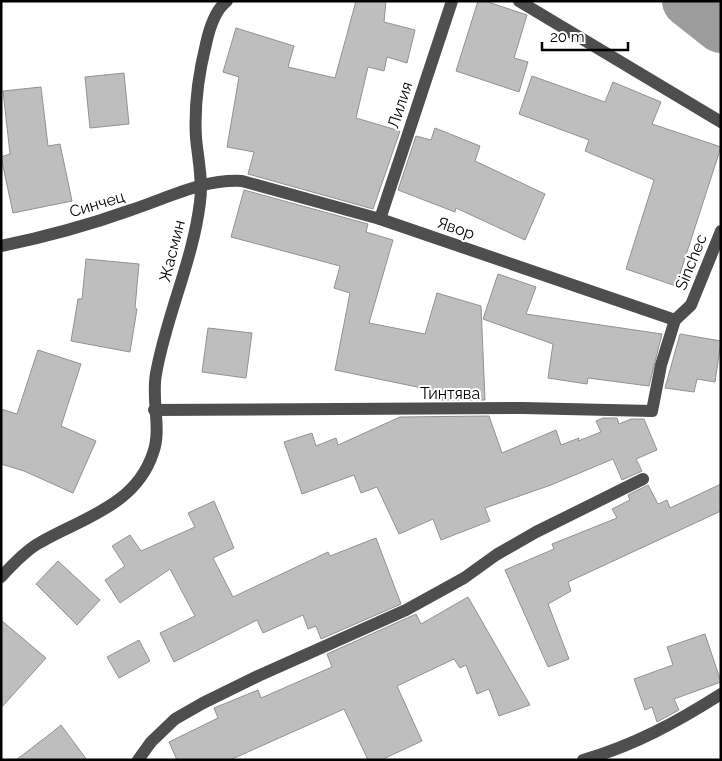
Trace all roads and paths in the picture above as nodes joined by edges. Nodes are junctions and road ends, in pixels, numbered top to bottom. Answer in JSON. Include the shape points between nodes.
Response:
{"nodes":[{"id":1,"x":227,"y":1,"type":"edge"},
{"id":2,"x":452,"y":1,"type":"edge"},
{"id":3,"x":519,"y":1,"type":"edge"},
{"id":4,"x":721,"y":122,"type":"edge"},
{"id":5,"x":201,"y":184,"type":"junction"},
{"id":6,"x":380,"y":219,"type":"junction"},
{"id":7,"x":721,"y":231,"type":"edge"},
{"id":8,"x":1,"y":246,"type":"edge"},
{"id":9,"x":675,"y":320,"type":"junction"},
{"id":10,"x":154,"y":410,"type":"junction"},
{"id":11,"x":643,"y":479,"type":"dead end"},
{"id":12,"x":1,"y":577,"type":"edge"},
{"id":13,"x":721,"y":694,"type":"edge"},
{"id":14,"x":138,"y":760,"type":"edge"},
{"id":15,"x":583,"y":760,"type":"edge"}],
"edges":[{"from":1,"to":5,"type":"street","name":"Жасмин","via":[[221,6],[208,33],[195,99]]},
{"from":2,"to":6,"type":"street","name":"Лилия"},
{"from":3,"to":4,"type":"street"},
{"from":5,"to":6,"type":"street","name":"Явор","via":[[242,181]]},
{"from":5,"to":8,"type":"street","name":"Синчец","via":[[130,211],[38,239]]},
{"from":5,"to":10,"type":"street","name":"Жасмин","via":[[197,220],[156,373]]},
{"from":6,"to":9,"type":"street","name":"Явор"},
{"from":7,"to":9,"type":"street","name":"Sinchec","via":[[691,305]]},
{"from":9,"to":10,"type":"street","name":"Тинтява","via":[[661,365],[652,411],[523,408]]},
{"from":10,"to":12,"type":"street","name":"Жасмин","via":[[154,452],[144,473],[117,503],[39,542]]},
{"from":11,"to":14,"type":"street","via":[[496,554],[464,578],[406,610],[203,703],[175,719],[150,742]]},
{"from":13,"to":15,"type":"street","via":[[651,735]]}]}
